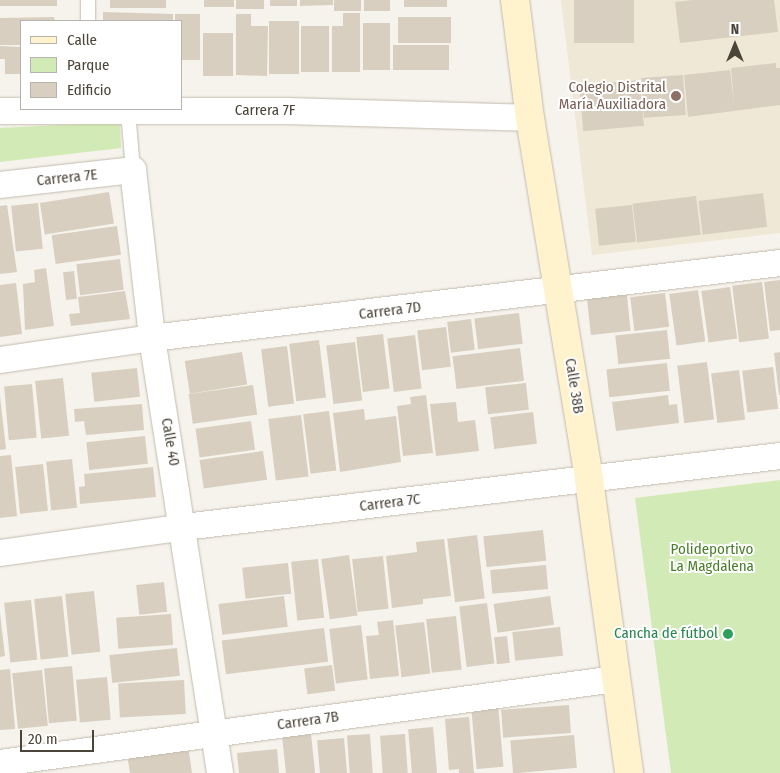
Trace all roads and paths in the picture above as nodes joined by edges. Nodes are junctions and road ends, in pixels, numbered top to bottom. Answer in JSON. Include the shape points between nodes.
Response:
{"nodes":[{"id":1,"x":88,"y":0,"type":"edge"},
{"id":2,"x":515,"y":0,"type":"edge"},
{"id":3,"x":88,"y":20,"type":"edge"},
{"id":4,"x":89,"y":110,"type":"edge"},
{"id":5,"x":128,"y":111,"type":"junction"},
{"id":6,"x":0,"y":112,"type":"edge"},
{"id":7,"x":530,"y":118,"type":"junction"},
{"id":8,"x":133,"y":170,"type":"junction"},
{"id":9,"x":0,"y":185,"type":"edge"},
{"id":10,"x":780,"y":263,"type":"edge"},
{"id":11,"x":559,"y":292,"type":"junction"},
{"id":12,"x":152,"y":338,"type":"junction"},
{"id":13,"x":0,"y":360,"type":"edge"},
{"id":14,"x":780,"y":456,"type":"edge"},
{"id":15,"x":589,"y":480,"type":"junction"},
{"id":16,"x":184,"y":527,"type":"junction"},
{"id":17,"x":0,"y":553,"type":"edge"},
{"id":18,"x":616,"y":679,"type":"junction"},
{"id":19,"x":215,"y":734,"type":"junction"},
{"id":20,"x":0,"y":763,"type":"edge"},
{"id":21,"x":220,"y":773,"type":"edge"},
{"id":22,"x":629,"y":773,"type":"edge"}],
"edges":[{"from":1,"to":3,"type":"lane"},
{"from":2,"to":7,"type":"street","name":"Calle 38B"},
{"from":4,"to":5,"type":"street","name":"Carrera 7F"},
{"from":4,"to":6,"type":"street","name":"Carrera 7F"},
{"from":5,"to":7,"type":"street","name":"Carrera 7F"},
{"from":5,"to":8,"type":"lane","name":"Calle 40"},
{"from":7,"to":11,"type":"street","name":"Calle 38B"},
{"from":8,"to":9,"type":"street","name":"Carrera 7E"},
{"from":8,"to":12,"type":"street","name":"Calle 40"},
{"from":10,"to":11,"type":"street","name":"Carrera 7D"},
{"from":11,"to":12,"type":"street","name":"Carrera 7D"},
{"from":11,"to":15,"type":"street","name":"Calle 38B"},
{"from":12,"to":13,"type":"street","name":"Carrera 7D"},
{"from":12,"to":16,"type":"street","name":"Calle 40"},
{"from":14,"to":15,"type":"street","name":"Carrera 7C"},
{"from":15,"to":16,"type":"street","name":"Carrera 7C"},
{"from":15,"to":18,"type":"street","name":"Calle 38B"},
{"from":16,"to":17,"type":"street","name":"Carrera 7C"},
{"from":16,"to":19,"type":"street","name":"Calle 40"},
{"from":18,"to":19,"type":"street","name":"Carrera 7B"},
{"from":18,"to":22,"type":"street","name":"Calle 38B"},
{"from":19,"to":20,"type":"street","name":"Carrera 7B"},
{"from":19,"to":21,"type":"street","name":"Calle 40"}]}
